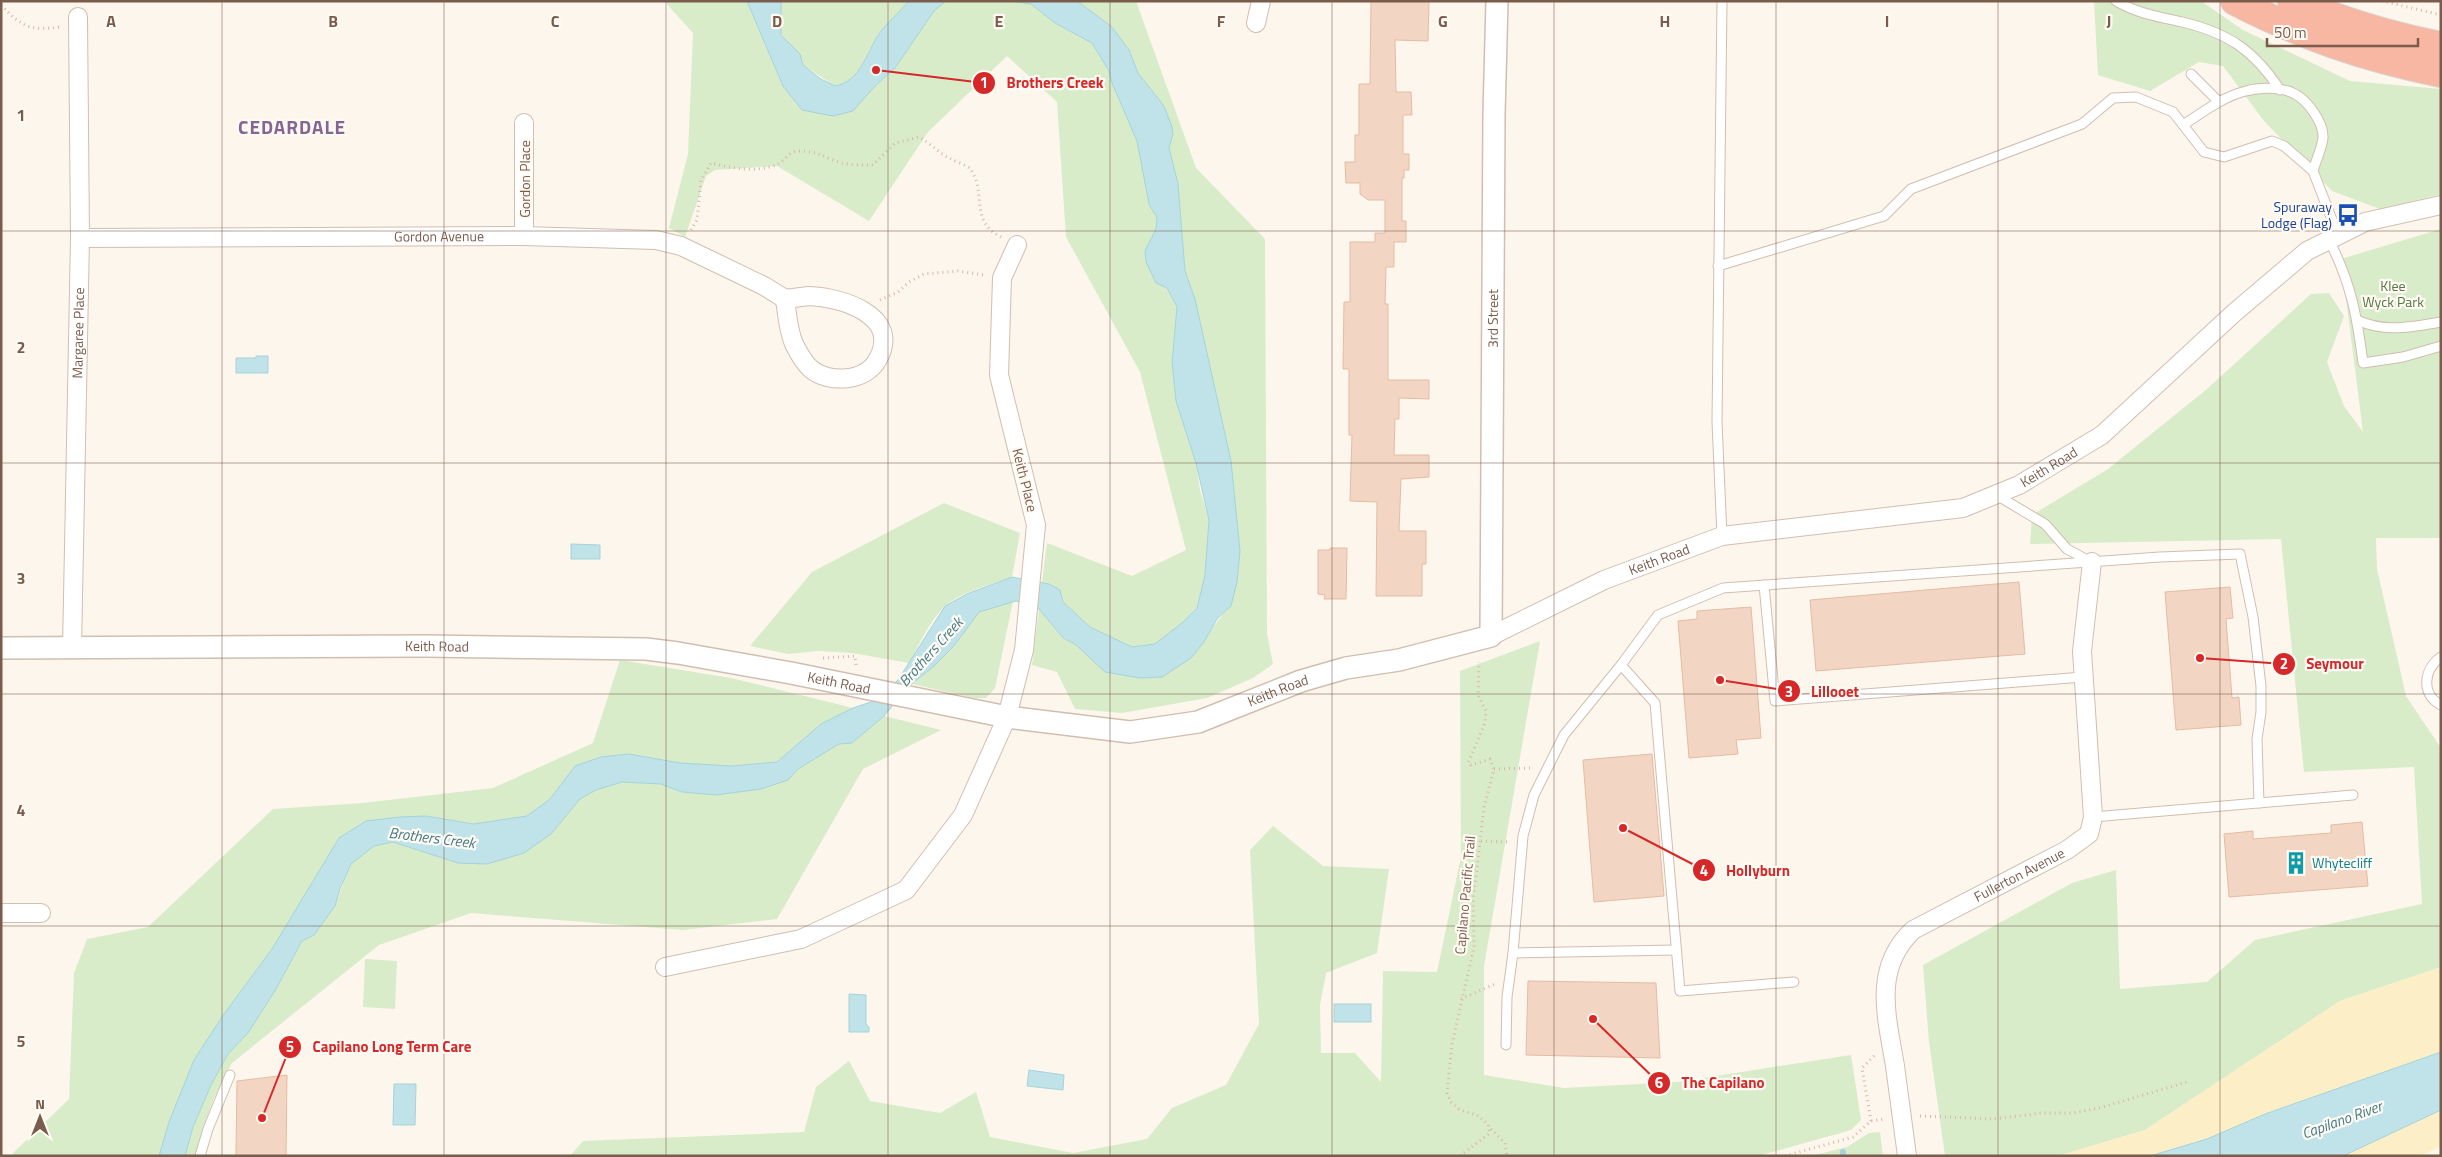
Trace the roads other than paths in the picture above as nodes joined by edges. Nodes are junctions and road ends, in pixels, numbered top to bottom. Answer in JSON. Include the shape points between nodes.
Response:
{"nodes":[{"id":1,"x":1261,"y":1,"type":"edge"},
{"id":2,"x":1497,"y":1,"type":"edge"},
{"id":3,"x":1722,"y":1,"type":"edge"},
{"id":4,"x":2116,"y":1,"type":"edge"},
{"id":5,"x":2235,"y":1,"type":"edge"},
{"id":6,"x":2292,"y":1,"type":"edge"},
{"id":7,"x":78,"y":21,"type":"road end"},
{"id":8,"x":1256,"y":23,"type":"dead end"},
{"id":9,"x":2441,"y":46,"type":"edge"},
{"id":10,"x":2441,"y":73,"type":"edge"},
{"id":11,"x":2191,"y":74,"type":"dead end"},
{"id":12,"x":2280,"y":90,"type":"junction"},
{"id":13,"x":2218,"y":101,"type":"junction"},
{"id":14,"x":524,"y":123,"type":"dead end"},
{"id":15,"x":2183,"y":125,"type":"junction"},
{"id":16,"x":2313,"y":171,"type":"junction"},
{"id":17,"x":2441,"y":205,"type":"edge"},
{"id":18,"x":524,"y":236,"type":"junction"},
{"id":19,"x":2334,"y":237,"type":"junction"},
{"id":20,"x":80,"y":238,"type":"junction"},
{"id":21,"x":1017,"y":245,"type":"road end"},
{"id":22,"x":1718,"y":266,"type":"junction"},
{"id":23,"x":785,"y":299,"type":"junction"},
{"id":24,"x":2357,"y":320,"type":"junction"},
{"id":25,"x":2441,"y":322,"type":"edge"},
{"id":26,"x":2441,"y":346,"type":"edge"},
{"id":27,"x":1998,"y":496,"type":"junction"},
{"id":28,"x":1722,"y":536,"type":"junction"},
{"id":29,"x":2092,"y":562,"type":"junction"},
{"id":30,"x":1764,"y":585,"type":"junction"},
{"id":31,"x":1491,"y":636,"type":"junction"},
{"id":32,"x":1,"y":648,"type":"edge"},
{"id":33,"x":72,"y":649,"type":"junction"},
{"id":34,"x":2441,"y":657,"type":"edge"},
{"id":35,"x":1622,"y":665,"type":"junction"},
{"id":36,"x":2083,"y":677,"type":"junction"},
{"id":37,"x":2441,"y":705,"type":"edge"},
{"id":38,"x":1007,"y":718,"type":"junction"},
{"id":39,"x":2353,"y":795,"type":"dead end"},
{"id":40,"x":2259,"y":803,"type":"junction"},
{"id":41,"x":2093,"y":817,"type":"junction"},
{"id":42,"x":1,"y":913,"type":"edge"},
{"id":43,"x":41,"y":913,"type":"dead end"},
{"id":44,"x":1676,"y":950,"type":"junction"},
{"id":45,"x":1514,"y":953,"type":"junction"},
{"id":46,"x":664,"y":967,"type":"dead end"},
{"id":47,"x":1794,"y":982,"type":"dead end"},
{"id":48,"x":1506,"y":1045,"type":"dead end"},
{"id":49,"x":230,"y":1075,"type":"dead end"},
{"id":50,"x":200,"y":1156,"type":"edge"},
{"id":51,"x":1908,"y":1156,"type":"edge"}],
"edges":[{"from":1,"to":8,"type":"street"},
{"from":2,"to":31,"type":"street","name":"3rd Street"},
{"from":3,"to":22,"type":"lane"},
{"from":4,"to":12,"type":"lane","via":[[2148,15],[2207,28],[2238,43],[2265,66]]},
{"from":5,"to":10,"type":"highway","via":[[2281,25],[2332,45]]},
{"from":6,"to":9,"type":"highway","via":[[2357,26]]},
{"from":7,"to":20,"type":"street","name":"Margaree Place"},
{"from":11,"to":13,"type":"lane"},
{"from":12,"to":13,"type":"lane","via":[[2248,90]]},
{"from":12,"to":16,"type":"lane","via":[[2295,94],[2320,123],[2323,137]]},
{"from":13,"to":15,"type":"lane"},
{"from":14,"to":18,"type":"street","name":"Gordon Place"},
{"from":15,"to":16,"type":"lane","via":[[2204,152],[2224,157],[2272,142],[2284,146]]},
{"from":15,"to":22,"type":"lane","via":[[2173,112],[2136,97],[2113,98],[2082,124],[1911,189],[1884,216]]},
{"from":16,"to":19,"type":"lane"},
{"from":17,"to":19,"type":"street","name":"Keith Road","via":[[2365,222]]},
{"from":18,"to":20,"type":"street","name":"Gordon Avenue"},
{"from":18,"to":23,"type":"street","name":"Gordon Avenue","via":[[656,240],[681,246]]},
{"from":19,"to":24,"type":"lane"},
{"from":19,"to":27,"type":"street","name":"Keith Road","via":[[2307,251],[2276,277],[2102,435]]},
{"from":20,"to":33,"type":"street","name":"Margaree Place"},
{"from":21,"to":38,"type":"street","name":"Keith Place","via":[[1002,278],[999,375],[1036,525],[1024,650]]},
{"from":22,"to":28,"type":"lane","via":[[1717,422]]},
{"from":23,"to":23,"type":"street","via":[[829,297],[868,313],[883,339],[878,360],[862,374],[850,378],[822,376],[810,368],[793,343]]},
{"from":24,"to":25,"type":"lane","via":[[2389,329]]},
{"from":24,"to":26,"type":"lane","via":[[2363,363]]},
{"from":27,"to":28,"type":"street","name":"Keith Road","via":[[1963,508]]},
{"from":27,"to":29,"type":"lane","via":[[2045,524],[2067,549]]},
{"from":28,"to":31,"type":"street","name":"Keith Road","via":[[1604,580]]},
{"from":29,"to":30,"type":"lane"},
{"from":29,"to":36,"type":"street","via":[[2082,651]]},
{"from":29,"to":40,"type":"lane","via":[[2240,554],[2253,617],[2261,686],[2257,739]]},
{"from":30,"to":35,"type":"lane","via":[[1724,588],[1658,615]]},
{"from":30,"to":36,"type":"lane","via":[[1774,701]]},
{"from":31,"to":38,"type":"street","name":"Keith Road","via":[[1399,660],[1337,671],[1198,722],[1130,732]]},
{"from":32,"to":33,"type":"street","name":"Keith Road"},
{"from":33,"to":38,"type":"street","name":"Keith Road","via":[[426,646],[646,649],[801,675]]},
{"from":34,"to":37,"type":"lane","via":[[2433,663],[2426,681],[2431,696]]},
{"from":35,"to":44,"type":"lane","via":[[1655,703]]},
{"from":35,"to":45,"type":"lane","via":[[1564,735],[1534,794],[1523,842]]},
{"from":36,"to":41,"type":"street"},
{"from":38,"to":46,"type":"street","name":"Keith Place","via":[[963,815],[906,890],[801,939]]},
{"from":39,"to":40,"type":"lane"},
{"from":40,"to":41,"type":"lane"},
{"from":41,"to":51,"type":"street","name":"Fullerton Avenue","bridge":true,"via":[[2088,834],[2067,850],[1913,930],[1903,940],[1889,966],[1886,1010]]},
{"from":42,"to":43,"type":"street"},
{"from":44,"to":45,"type":"lane"},
{"from":44,"to":47,"type":"lane","via":[[1680,991]]},
{"from":45,"to":48,"type":"lane"},
{"from":49,"to":50,"type":"lane"}]}
